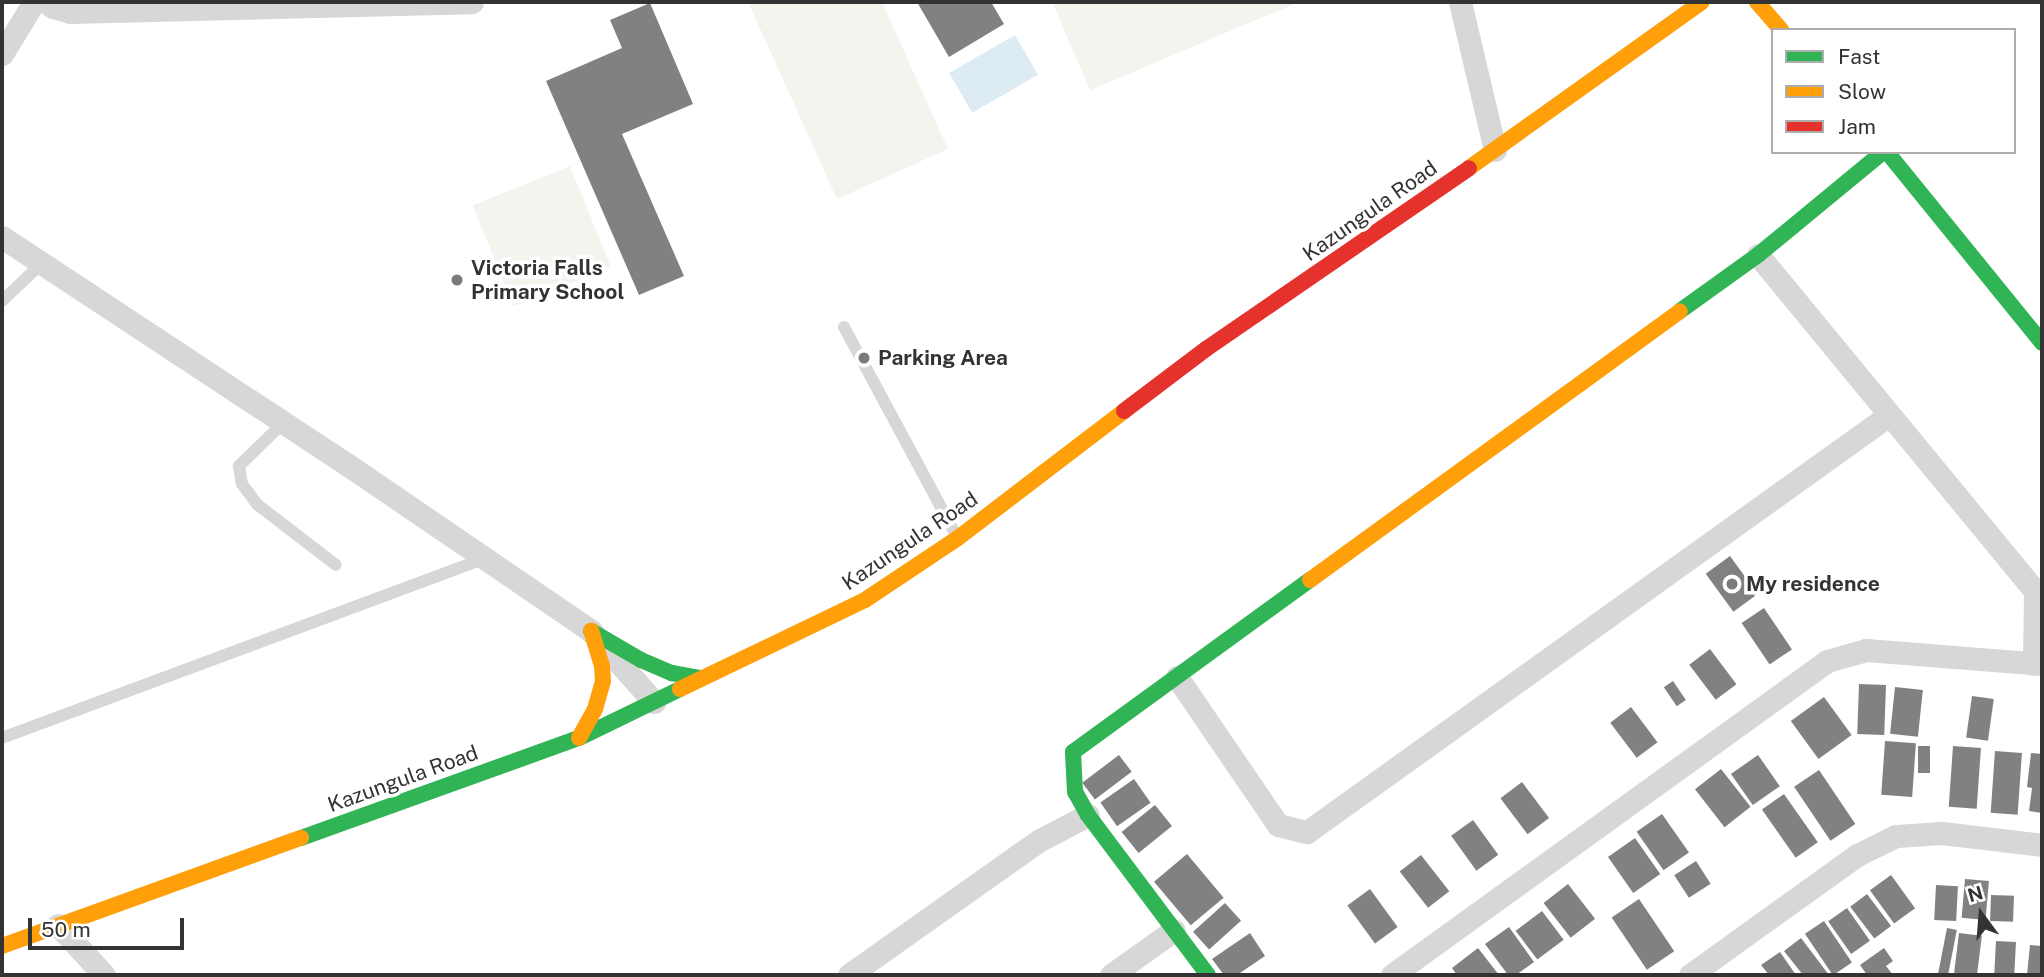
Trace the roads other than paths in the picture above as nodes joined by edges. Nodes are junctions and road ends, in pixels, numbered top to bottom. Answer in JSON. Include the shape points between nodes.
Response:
{"nodes":[{"id":1,"x":34,"y":2,"type":"edge"},
{"id":2,"x":46,"y":2,"type":"edge"},
{"id":3,"x":472,"y":2,"type":"edge"},
{"id":4,"x":1460,"y":2,"type":"edge"},
{"id":5,"x":1702,"y":2,"type":"edge"},
{"id":6,"x":1757,"y":2,"type":"edge"},
{"id":7,"x":396,"y":3,"type":"edge"},
{"id":8,"x":1779,"y":28,"type":"edge"},
{"id":9,"x":2,"y":54,"type":"edge"},
{"id":10,"x":1495,"y":150,"type":"junction"},
{"id":11,"x":1883,"y":154,"type":"edge"},
{"id":12,"x":1887,"y":154,"type":"edge"},
{"id":13,"x":2,"y":237,"type":"edge"},
{"id":14,"x":1758,"y":255,"type":"junction"},
{"id":15,"x":42,"y":263,"type":"junction"},
{"id":16,"x":2,"y":301,"type":"edge"},
{"id":17,"x":844,"y":327,"type":"dead end"},
{"id":18,"x":2042,"y":343,"type":"edge"},
{"id":19,"x":1889,"y":415,"type":"junction"},
{"id":20,"x":283,"y":423,"type":"junction"},
{"id":21,"x":958,"y":538,"type":"junction"},
{"id":22,"x":483,"y":559,"type":"junction"},
{"id":23,"x":336,"y":565,"type":"dead end"},
{"id":24,"x":591,"y":631,"type":"junction"},
{"id":25,"x":2038,"y":664,"type":"edge"},
{"id":26,"x":1177,"y":677,"type":"junction"},
{"id":27,"x":701,"y":678,"type":"junction"},
{"id":28,"x":654,"y":702,"type":"junction"},
{"id":29,"x":2,"y":738,"type":"edge"},
{"id":30,"x":579,"y":738,"type":"junction"},
{"id":31,"x":1088,"y":815,"type":"junction"},
{"id":32,"x":2042,"y":845,"type":"edge"},
{"id":33,"x":58,"y":925,"type":"junction"},
{"id":34,"x":1174,"y":930,"type":"junction"},
{"id":35,"x":2,"y":946,"type":"edge"},
{"id":36,"x":104,"y":975,"type":"edge"},
{"id":37,"x":849,"y":975,"type":"edge"},
{"id":38,"x":1111,"y":975,"type":"edge"},
{"id":39,"x":1208,"y":975,"type":"edge"},
{"id":40,"x":1392,"y":975,"type":"edge"},
{"id":41,"x":1689,"y":975,"type":"edge"}],
"edges":[{"from":1,"to":9,"type":"street"},
{"from":2,"to":7,"type":"street","via":[[70,12]]},
{"from":3,"to":7,"type":"street"},
{"from":4,"to":10,"type":"street"},
{"from":5,"to":10,"type":"main road","name":"Kazungula Road"},
{"from":6,"to":8,"type":"main road"},
{"from":10,"to":21,"type":"main road","name":"Kazungula Road","via":[[1206,349]]},
{"from":11,"to":14,"type":"main road"},
{"from":12,"to":18,"type":"main road"},
{"from":13,"to":15,"type":"street"},
{"from":14,"to":19,"type":"street"},
{"from":14,"to":26,"type":"main road"},
{"from":15,"to":16,"type":"lane"},
{"from":15,"to":20,"type":"street"},
{"from":17,"to":21,"type":"lane"},
{"from":19,"to":25,"type":"street","via":[[2035,591]]},
{"from":19,"to":26,"type":"street","via":[[1307,832],[1278,825]]},
{"from":20,"to":22,"type":"street"},
{"from":20,"to":23,"type":"lane","via":[[239,466],[242,484],[258,505]]},
{"from":21,"to":27,"type":"main road","name":"Kazungula Road","via":[[865,600]]},
{"from":22,"to":24,"type":"street"},
{"from":22,"to":29,"type":"lane"},
{"from":24,"to":27,"type":"main road","via":[[641,660],[672,673]]},
{"from":24,"to":28,"type":"street"},
{"from":24,"to":30,"type":"main road","via":[[603,681]]},
{"from":25,"to":40,"type":"street","via":[[1866,650],[1827,661]]},
{"from":26,"to":31,"type":"main road","via":[[1073,752],[1075,792]]},
{"from":27,"to":28,"type":"main road","name":"Kazungula Road"},
{"from":28,"to":30,"type":"main road","name":"Kazungula Road"},
{"from":30,"to":33,"type":"main road","name":"Kazungula Road"},
{"from":31,"to":34,"type":"main road"},
{"from":31,"to":37,"type":"street","via":[[1040,840]]},
{"from":32,"to":41,"type":"street","via":[[1942,833],[1896,836],[1857,855]]},
{"from":33,"to":35,"type":"main road","name":"Kazungula Road"},
{"from":33,"to":36,"type":"street"},
{"from":34,"to":38,"type":"street"},
{"from":34,"to":39,"type":"main road"}]}
